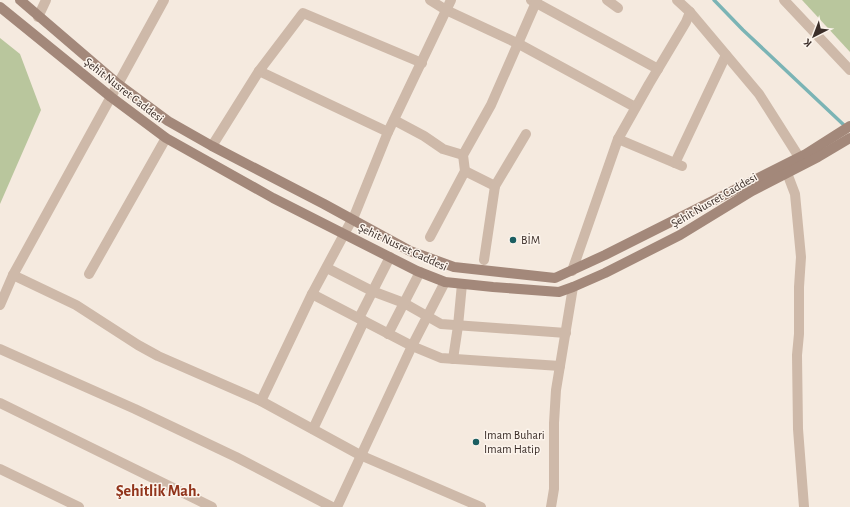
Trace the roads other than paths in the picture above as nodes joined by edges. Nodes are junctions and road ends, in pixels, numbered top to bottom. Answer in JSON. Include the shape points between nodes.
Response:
{"nodes":[{"id":1,"x":20,"y":0,"type":"edge"},
{"id":2,"x":46,"y":0,"type":"edge"},
{"id":3,"x":164,"y":0,"type":"edge"},
{"id":4,"x":430,"y":0,"type":"edge"},
{"id":5,"x":451,"y":0,"type":"edge"},
{"id":6,"x":607,"y":0,"type":"edge"},
{"id":7,"x":677,"y":0,"type":"edge"},
{"id":8,"x":784,"y":0,"type":"edge"},
{"id":9,"x":535,"y":1,"type":"edge"},
{"id":10,"x":0,"y":7,"type":"edge"},
{"id":11,"x":618,"y":8,"type":"dead end"},
{"id":12,"x":446,"y":10,"type":"junction"},
{"id":13,"x":690,"y":12,"type":"junction"},
{"id":14,"x":38,"y":17,"type":"junction"},
{"id":15,"x":518,"y":44,"type":"junction"},
{"id":16,"x":726,"y":55,"type":"junction"},
{"id":17,"x":422,"y":63,"type":"junction"},
{"id":18,"x":658,"y":69,"type":"junction"},
{"id":19,"x":850,"y":70,"type":"edge"},
{"id":20,"x":259,"y":71,"type":"junction"},
{"id":21,"x":118,"y":84,"type":"junction"},
{"id":22,"x":111,"y":97,"type":"junction"},
{"id":23,"x":635,"y":108,"type":"junction"},
{"id":24,"x":394,"y":120,"type":"junction"},
{"id":25,"x":850,"y":126,"type":"edge"},
{"id":26,"x":388,"y":132,"type":"junction"},
{"id":27,"x":526,"y":134,"type":"dead end"},
{"id":28,"x":166,"y":138,"type":"junction"},
{"id":29,"x":850,"y":138,"type":"edge"},
{"id":30,"x":618,"y":139,"type":"junction"},
{"id":31,"x":212,"y":146,"type":"junction"},
{"id":32,"x":462,"y":155,"type":"junction"},
{"id":33,"x":803,"y":155,"type":"junction"},
{"id":34,"x":465,"y":171,"type":"junction"},
{"id":35,"x":787,"y":173,"type":"junction"},
{"id":36,"x":495,"y":186,"type":"junction"},
{"id":37,"x":352,"y":219,"type":"junction"},
{"id":38,"x":344,"y":234,"type":"junction"},
{"id":39,"x":430,"y":237,"type":"dead end"},
{"id":40,"x":390,"y":257,"type":"junction"},
{"id":41,"x":484,"y":260,"type":"dead end"},
{"id":42,"x":328,"y":268,"type":"junction"},
{"id":43,"x":572,"y":271,"type":"junction"},
{"id":44,"x":420,"y":272,"type":"junction"},
{"id":45,"x":89,"y":274,"type":"dead end"},
{"id":46,"x":14,"y":275,"type":"junction"},
{"id":47,"x":445,"y":282,"type":"junction"},
{"id":48,"x":462,"y":284,"type":"junction"},
{"id":49,"x":573,"y":288,"type":"junction"},
{"id":50,"x":372,"y":291,"type":"junction"},
{"id":51,"x":312,"y":294,"type":"junction"},
{"id":52,"x":404,"y":303,"type":"junction"},
{"id":53,"x":0,"y":305,"type":"edge"},
{"id":54,"x":427,"y":316,"type":"junction"},
{"id":55,"x":362,"y":320,"type":"junction"},
{"id":56,"x":458,"y":326,"type":"junction"},
{"id":57,"x":566,"y":333,"type":"junction"},
{"id":58,"x":388,"y":334,"type":"junction"},
{"id":59,"x":412,"y":346,"type":"junction"},
{"id":60,"x":0,"y":349,"type":"edge"},
{"id":61,"x":453,"y":360,"type":"junction"},
{"id":62,"x":560,"y":366,"type":"junction"},
{"id":63,"x":261,"y":401,"type":"junction"},
{"id":64,"x":0,"y":403,"type":"edge"},
{"id":65,"x":313,"y":429,"type":"junction"},
{"id":66,"x":360,"y":455,"type":"junction"},
{"id":67,"x":0,"y":469,"type":"edge"},
{"id":68,"x":79,"y":507,"type":"edge"},
{"id":69,"x":212,"y":507,"type":"edge"},
{"id":70,"x":332,"y":507,"type":"edge"},
{"id":71,"x":337,"y":507,"type":"edge"},
{"id":72,"x":481,"y":507,"type":"edge"},
{"id":73,"x":551,"y":507,"type":"edge"},
{"id":74,"x":804,"y":507,"type":"edge"}],
"edges":[{"from":1,"to":14,"type":"main road","name":"Şehit Nusret Caddesi"},
{"from":2,"to":14,"type":"street"},
{"from":3,"to":21,"type":"street"},
{"from":4,"to":12,"type":"street"},
{"from":5,"to":12,"type":"street"},
{"from":6,"to":11,"type":"street"},
{"from":7,"to":13,"type":"street"},
{"from":8,"to":19,"type":"street"},
{"from":9,"to":15,"type":"street"},
{"from":9,"to":18,"type":"street"},
{"from":10,"to":22,"type":"main road","name":"Şehit Nusret Caddesi"},
{"from":12,"to":15,"type":"street"},
{"from":12,"to":17,"type":"street"},
{"from":13,"to":16,"type":"street"},
{"from":13,"to":18,"type":"street"},
{"from":14,"to":21,"type":"main road","name":"Şehit Nusret Caddesi"},
{"from":15,"to":23,"type":"street"},
{"from":15,"to":32,"type":"street","via":[[491,105]]},
{"from":16,"to":30,"type":"street","via":[[678,165]]},
{"from":16,"to":33,"type":"street","via":[[759,94]]},
{"from":17,"to":20,"type":"street","via":[[303,13]]},
{"from":17,"to":24,"type":"street"},
{"from":18,"to":23,"type":"street"},
{"from":20,"to":26,"type":"street"},
{"from":20,"to":31,"type":"street"},
{"from":21,"to":22,"type":"street"},
{"from":21,"to":31,"type":"main road","name":"Şehit Nusret Caddesi","via":[[168,121]]},
{"from":22,"to":28,"type":"main road","name":"Şehit Nusret Caddesi"},
{"from":22,"to":46,"type":"street"},
{"from":23,"to":30,"type":"street"},
{"from":24,"to":26,"type":"street"},
{"from":24,"to":32,"type":"street","via":[[443,149]]},
{"from":25,"to":33,"type":"main road","name":"Şehit Nusret Caddesi"},
{"from":26,"to":37,"type":"street"},
{"from":27,"to":36,"type":"street"},
{"from":28,"to":38,"type":"main road","name":"Şehit Nusret Caddesi","via":[[273,198]]},
{"from":28,"to":45,"type":"street"},
{"from":29,"to":35,"type":"main road","name":"Şehit Nusret Caddesi"},
{"from":30,"to":43,"type":"street"},
{"from":31,"to":37,"type":"main road","name":"Şehit Nusret Caddesi"},
{"from":32,"to":34,"type":"street"},
{"from":33,"to":43,"type":"main road","name":"Şehit Nusret Caddesi"},
{"from":34,"to":36,"type":"street"},
{"from":34,"to":39,"type":"street"},
{"from":35,"to":49,"type":"main road","name":"Şehit Nusret Caddesi","via":[[668,241]]},
{"from":35,"to":74,"type":"street","via":[[795,194],[801,257],[797,355],[798,429]]},
{"from":36,"to":41,"type":"street"},
{"from":37,"to":38,"type":"street"},
{"from":37,"to":43,"type":"main road","name":"Şehit Nusret Caddesi","via":[[410,251],[454,267],[555,278]]},
{"from":38,"to":40,"type":"main road","name":"Şehit Nusret Caddesi"},
{"from":38,"to":42,"type":"street"},
{"from":40,"to":44,"type":"main road","name":"Şehit Nusret Caddesi"},
{"from":40,"to":50,"type":"street"},
{"from":42,"to":50,"type":"street"},
{"from":42,"to":51,"type":"street"},
{"from":44,"to":47,"type":"main road","name":"Şehit Nusret Caddesi"},
{"from":44,"to":52,"type":"street"},
{"from":46,"to":53,"type":"street"},
{"from":46,"to":63,"type":"street","via":[[76,305],[158,356]]},
{"from":47,"to":48,"type":"main road","name":"Şehit Nusret Caddesi"},
{"from":47,"to":54,"type":"street"},
{"from":48,"to":49,"type":"main road","name":"Şehit Nusret Caddesi","via":[[558,292]]},
{"from":48,"to":56,"type":"street"},
{"from":49,"to":57,"type":"street"},
{"from":50,"to":52,"type":"street"},
{"from":50,"to":55,"type":"street"},
{"from":51,"to":55,"type":"street"},
{"from":51,"to":63,"type":"street"},
{"from":52,"to":54,"type":"street"},
{"from":52,"to":58,"type":"street"},
{"from":54,"to":56,"type":"street","via":[[441,324]]},
{"from":54,"to":59,"type":"street"},
{"from":55,"to":58,"type":"street"},
{"from":55,"to":65,"type":"street"},
{"from":56,"to":57,"type":"street"},
{"from":56,"to":61,"type":"street"},
{"from":57,"to":62,"type":"street"},
{"from":58,"to":59,"type":"street"},
{"from":59,"to":61,"type":"street"},
{"from":59,"to":66,"type":"street"},
{"from":60,"to":70,"type":"street","via":[[135,409]]},
{"from":61,"to":62,"type":"street"},
{"from":62,"to":73,"type":"street","via":[[556,390],[554,489]]},
{"from":63,"to":65,"type":"street"},
{"from":64,"to":69,"type":"street"},
{"from":65,"to":66,"type":"street"},
{"from":66,"to":71,"type":"street"},
{"from":66,"to":72,"type":"street"},
{"from":67,"to":68,"type":"street"}]}
